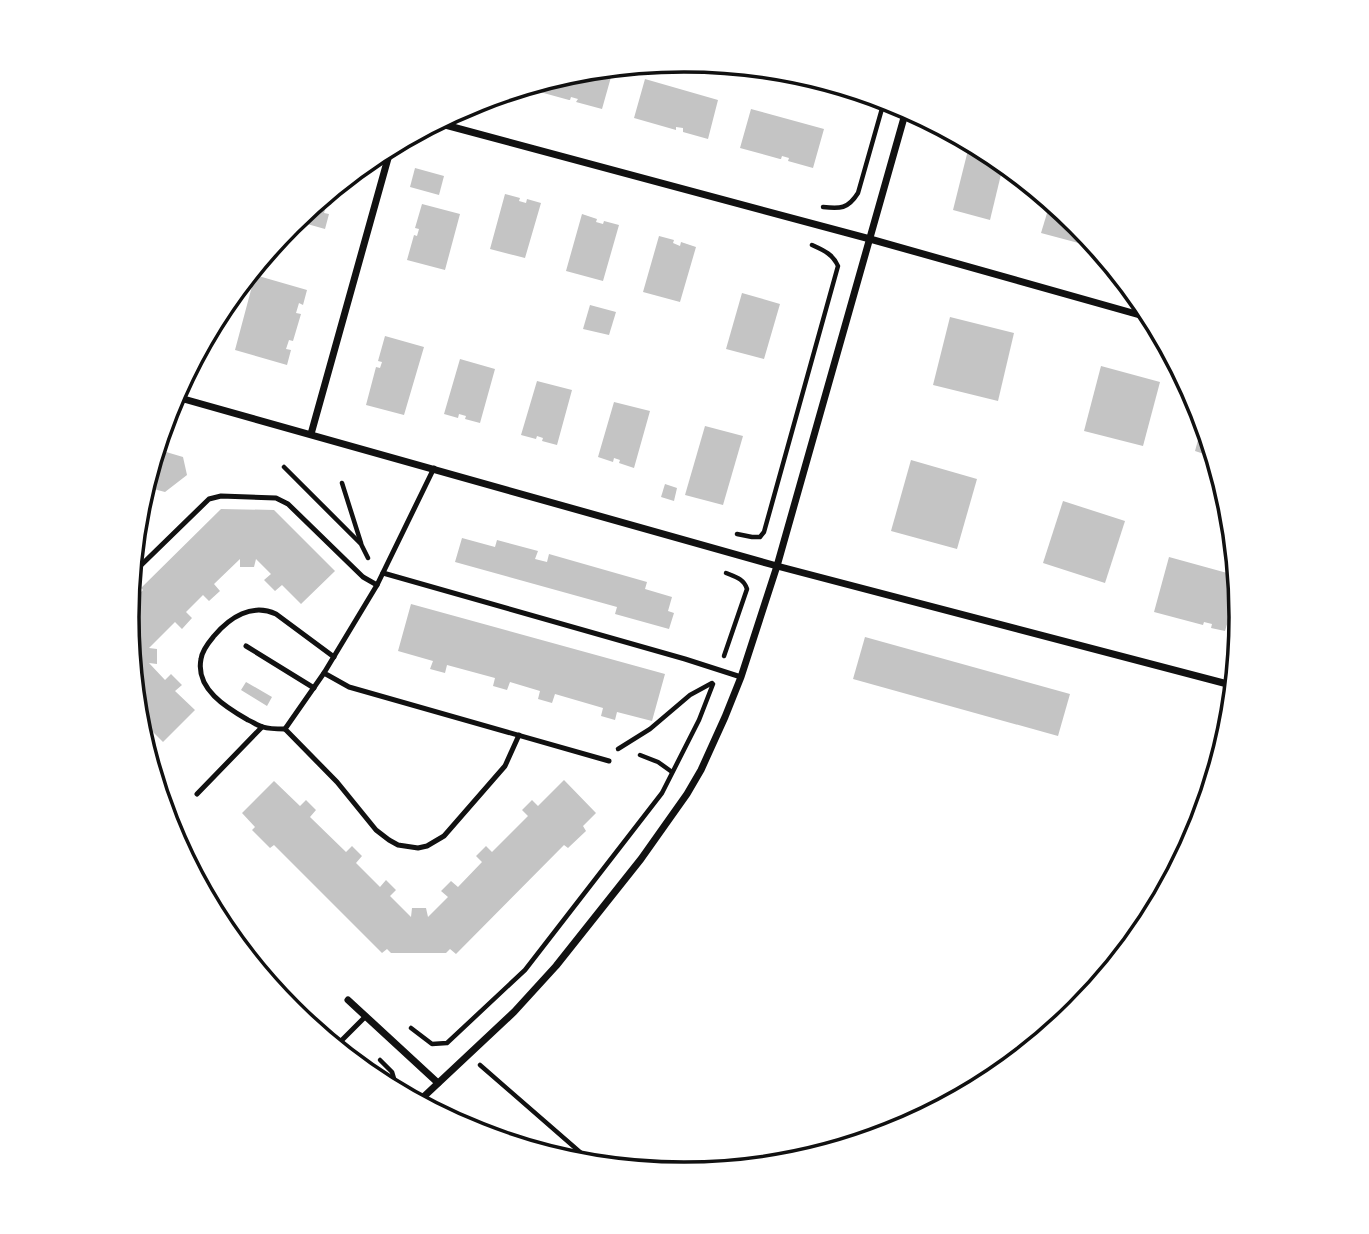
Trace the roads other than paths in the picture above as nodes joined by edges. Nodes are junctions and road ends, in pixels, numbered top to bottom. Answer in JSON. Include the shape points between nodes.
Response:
{"nodes":[{"id":1,"x":904,"y":118,"type":"edge"},
{"id":2,"x":448,"y":126,"type":"edge"},
{"id":3,"x":387,"y":161,"type":"edge"},
{"id":4,"x":870,"y":239,"type":"junction"},
{"id":5,"x":1138,"y":315,"type":"edge"},
{"id":6,"x":185,"y":399,"type":"edge"},
{"id":7,"x":311,"y":434,"type":"junction"},
{"id":8,"x":434,"y":468,"type":"junction"},
{"id":9,"x":142,"y":564,"type":"edge"},
{"id":10,"x":777,"y":566,"type":"junction"},
{"id":11,"x":383,"y":573,"type":"junction"},
{"id":12,"x":376,"y":585,"type":"junction"},
{"id":13,"x":246,"y":646,"type":"dead end"},
{"id":14,"x":334,"y":657,"type":"junction"},
{"id":15,"x":324,"y":673,"type":"junction"},
{"id":16,"x":741,"y":677,"type":"junction"},
{"id":17,"x":1226,"y":684,"type":"edge"},
{"id":18,"x":314,"y":688,"type":"junction"},
{"id":19,"x":262,"y":727,"type":"junction"},
{"id":20,"x":285,"y":729,"type":"junction"},
{"id":21,"x":519,"y":735,"type":"junction"},
{"id":22,"x":608,"y":761,"type":"dead end"},
{"id":23,"x":197,"y":794,"type":"dead end"},
{"id":24,"x":348,"y":1000,"type":"dead end"},
{"id":25,"x":366,"y":1016,"type":"junction"},
{"id":26,"x":341,"y":1041,"type":"edge"},
{"id":27,"x":438,"y":1083,"type":"junction"},
{"id":28,"x":425,"y":1096,"type":"edge"}],
"edges":[{"from":1,"to":4,"type":"street"},
{"from":2,"to":4,"type":"street"},
{"from":3,"to":7,"type":"street"},
{"from":4,"to":5,"type":"street"},
{"from":4,"to":10,"type":"street"},
{"from":6,"to":7,"type":"street"},
{"from":7,"to":8,"type":"street"},
{"from":8,"to":10,"type":"street"},
{"from":8,"to":11,"type":"lane"},
{"from":9,"to":12,"type":"lane","via":[[209,499],[276,498]]},
{"from":10,"to":16,"type":"street"},
{"from":10,"to":17,"type":"street"},
{"from":11,"to":12,"type":"lane"},
{"from":11,"to":16,"type":"lane"},
{"from":12,"to":14,"type":"lane"},
{"from":13,"to":18,"type":"lane"},
{"from":14,"to":15,"type":"lane"},
{"from":14,"to":19,"type":"lane","via":[[267,610],[246,611],[219,629],[201,658],[203,680],[220,702]]},
{"from":15,"to":18,"type":"lane"},
{"from":15,"to":21,"type":"lane","via":[[349,687]]},
{"from":16,"to":27,"type":"street","via":[[701,770],[666,825],[537,988]]},
{"from":18,"to":20,"type":"lane"},
{"from":19,"to":20,"type":"lane"},
{"from":19,"to":23,"type":"lane"},
{"from":20,"to":21,"type":"lane","via":[[376,830],[398,845],[418,848],[444,836],[505,766]]},
{"from":21,"to":22,"type":"lane"},
{"from":24,"to":25,"type":"street"},
{"from":25,"to":26,"type":"lane"},
{"from":25,"to":27,"type":"street"},
{"from":27,"to":28,"type":"street"}]}
